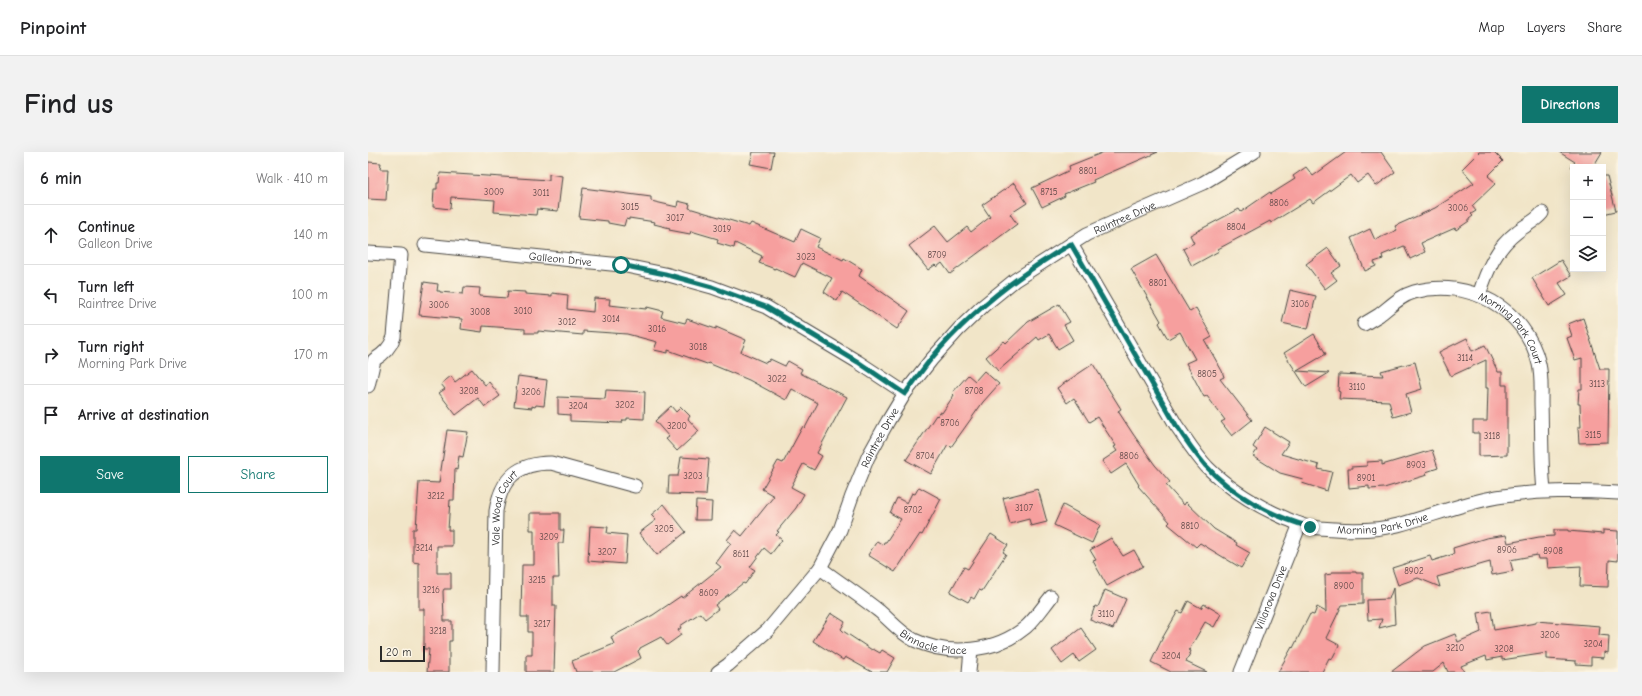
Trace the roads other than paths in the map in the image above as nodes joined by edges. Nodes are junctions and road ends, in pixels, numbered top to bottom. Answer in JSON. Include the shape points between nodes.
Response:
{"nodes":[{"id":1,"x":1254,"y":152,"type":"edge"},
{"id":2,"x":1542,"y":213,"type":"dead end"},
{"id":3,"x":1071,"y":244,"type":"junction"},
{"id":4,"x":425,"y":245,"type":"dead end"},
{"id":5,"x":368,"y":253,"type":"edge"},
{"id":6,"x":1479,"y":295,"type":"junction"},
{"id":7,"x":1364,"y":324,"type":"dead end"},
{"id":8,"x":368,"y":386,"type":"edge"},
{"id":9,"x":905,"y":394,"type":"junction"},
{"id":10,"x":635,"y":486,"type":"dead end"},
{"id":11,"x":1544,"y":491,"type":"junction"},
{"id":12,"x":1618,"y":492,"type":"edge"},
{"id":13,"x":1300,"y":524,"type":"junction"},
{"id":14,"x":820,"y":568,"type":"junction"},
{"id":15,"x":1051,"y":597,"type":"dead end"},
{"id":16,"x":970,"y":650,"type":"junction"},
{"id":17,"x":493,"y":672,"type":"edge"},
{"id":18,"x":718,"y":672,"type":"edge"},
{"id":19,"x":969,"y":672,"type":"edge"},
{"id":20,"x":1242,"y":672,"type":"edge"}],
"edges":[{"from":1,"to":3,"type":"street","name":"Raintree Drive","via":[[1202,183],[1096,229]]},
{"from":2,"to":6,"type":"street","via":[[1537,220],[1523,227],[1501,247],[1486,274]]},
{"from":3,"to":9,"type":"street","name":"Raintree Drive","via":[[1015,280],[983,306],[930,360]]},
{"from":3,"to":13,"type":"street","name":"Morning Park Drive","via":[[1176,425],[1196,454],[1219,478],[1247,499]]},
{"from":4,"to":9,"type":"street","name":"Galleon Drive","via":[[621,265],[712,287],[766,307],[858,362]]},
{"from":5,"to":8,"type":"street","via":[[401,255],[394,338],[383,355],[374,360]]},
{"from":6,"to":7,"type":"street","name":"Morning Park Court","via":[[1465,290],[1444,289],[1415,292],[1393,302]]},
{"from":6,"to":11,"type":"street","name":"Morning Park Court","via":[[1496,303],[1510,314],[1524,330],[1535,352],[1540,379]]},
{"from":9,"to":14,"type":"street","name":"Raintree Drive","via":[[868,458],[840,530]]},
{"from":10,"to":17,"type":"street","name":"Vale Wood Court","via":[[551,463],[537,463],[524,467],[505,483],[498,496],[496,511]]},
{"from":11,"to":12,"type":"street","name":"Morning Park Drive"},
{"from":11,"to":13,"type":"street","name":"Morning Park Drive","via":[[1496,497],[1374,529],[1310,527]]},
{"from":13,"to":20,"type":"street","name":"Villanova Drive"},
{"from":14,"to":16,"type":"street","name":"Binnacle Place","via":[[914,640],[932,647]]},
{"from":14,"to":18,"type":"street","name":"Raintree Drive","via":[[768,630]]},
{"from":15,"to":16,"type":"street","name":"Binnacle Place","via":[[1024,628],[1002,641]]},
{"from":16,"to":19,"type":"street"}]}
